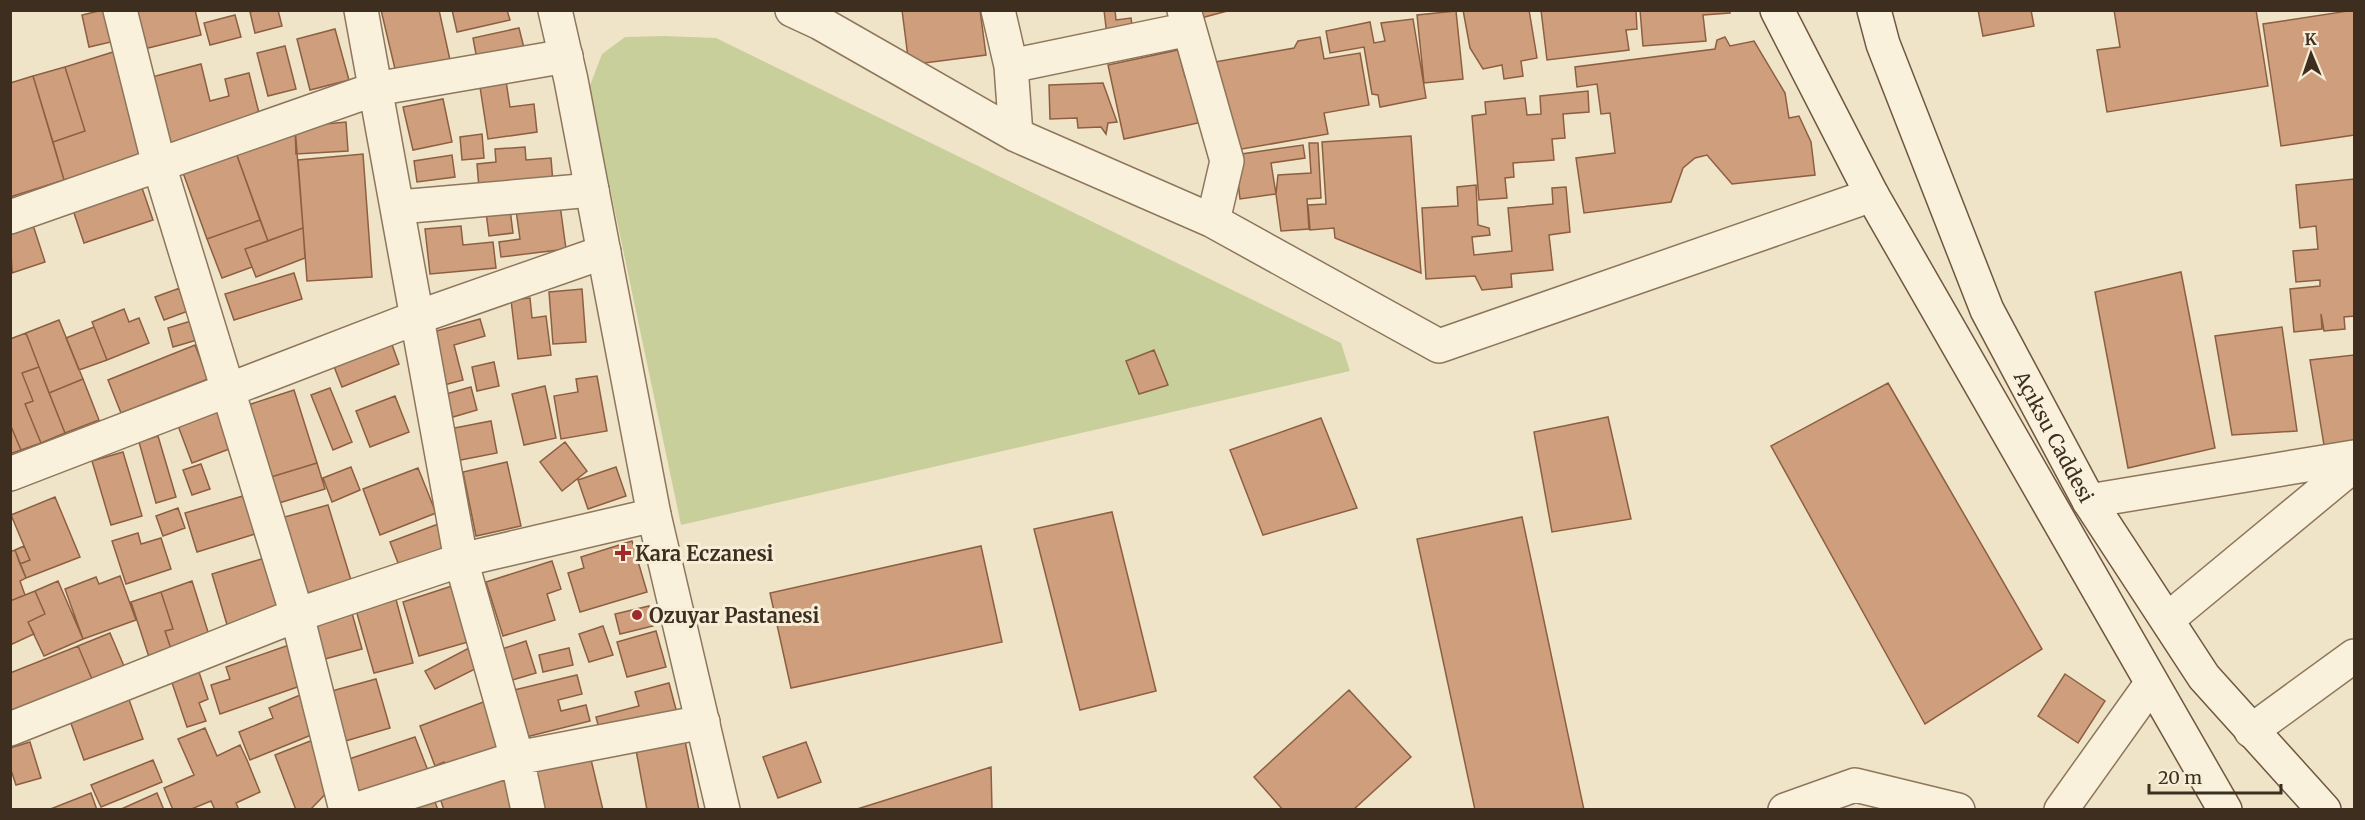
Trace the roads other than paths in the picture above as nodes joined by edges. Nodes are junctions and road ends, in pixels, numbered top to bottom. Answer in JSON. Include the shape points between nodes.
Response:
{"nodes":[{"id":1,"x":120,"y":10,"type":"edge"},
{"id":2,"x":361,"y":10,"type":"edge"},
{"id":3,"x":555,"y":10,"type":"edge"},
{"id":4,"x":998,"y":10,"type":"edge"},
{"id":5,"x":1777,"y":10,"type":"edge"},
{"id":6,"x":1874,"y":10,"type":"edge"},
{"id":7,"x":810,"y":15,"type":"edge"},
{"id":8,"x":1186,"y":20,"type":"edge"},
{"id":9,"x":566,"y":56,"type":"junction"},
{"id":10,"x":1011,"y":66,"type":"junction"},
{"id":11,"x":375,"y":89,"type":"junction"},
{"id":12,"x":1016,"y":135,"type":"junction"},
{"id":13,"x":159,"y":165,"type":"junction"},
{"id":14,"x":592,"y":190,"type":"junction"},
{"id":15,"x":1872,"y":195,"type":"junction"},
{"id":16,"x":399,"y":207,"type":"junction"},
{"id":17,"x":10,"y":217,"type":"edge"},
{"id":18,"x":1213,"y":221,"type":"junction"},
{"id":19,"x":604,"y":252,"type":"junction"},
{"id":20,"x":418,"y":317,"type":"junction"},
{"id":21,"x":228,"y":390,"type":"junction"},
{"id":22,"x":2355,"y":457,"type":"edge"},
{"id":23,"x":2355,"y":465,"type":"edge"},
{"id":24,"x":10,"y":474,"type":"edge"},
{"id":25,"x":2090,"y":501,"type":"junction"},
{"id":26,"x":654,"y":514,"type":"junction"},
{"id":27,"x":461,"y":560,"type":"junction"},
{"id":28,"x":297,"y":615,"type":"junction"},
{"id":29,"x":2168,"y":619,"type":"junction"},
{"id":30,"x":2355,"y":656,"type":"edge"},
{"id":31,"x":2151,"y":684,"type":"junction"},
{"id":32,"x":703,"y":722,"type":"junction"},
{"id":33,"x":10,"y":729,"type":"edge"},
{"id":34,"x":2251,"y":731,"type":"junction"},
{"id":35,"x":517,"y":758,"type":"junction"},
{"id":36,"x":346,"y":810,"type":"edge"},
{"id":37,"x":355,"y":810,"type":"edge"},
{"id":38,"x":528,"y":810,"type":"edge"},
{"id":39,"x":723,"y":810,"type":"edge"},
{"id":40,"x":1785,"y":810,"type":"edge"},
{"id":41,"x":1958,"y":810,"type":"edge"},
{"id":42,"x":2061,"y":810,"type":"edge"},
{"id":43,"x":2225,"y":810,"type":"edge"},
{"id":44,"x":2324,"y":810,"type":"edge"}],
"edges":[{"from":1,"to":13,"type":"street"},
{"from":2,"to":11,"type":"street"},
{"from":3,"to":9,"type":"street"},
{"from":4,"to":10,"type":"street"},
{"from":5,"to":15,"type":"street","name":"Açıksu Caddesi"},
{"from":6,"to":25,"type":"street","name":"Açıksu Caddesi","via":[[1883,44],[1987,310]]},
{"from":7,"to":12,"type":"street"},
{"from":8,"to":10,"type":"street"},
{"from":8,"to":18,"type":"street","via":[[1227,161]]},
{"from":9,"to":11,"type":"street"},
{"from":9,"to":14,"type":"street"},
{"from":10,"to":12,"type":"street"},
{"from":11,"to":13,"type":"street"},
{"from":11,"to":16,"type":"street"},
{"from":12,"to":18,"type":"street"},
{"from":13,"to":17,"type":"street"},
{"from":13,"to":21,"type":"street"},
{"from":14,"to":16,"type":"street"},
{"from":14,"to":19,"type":"street"},
{"from":15,"to":18,"type":"street","via":[[1439,346]]},
{"from":15,"to":31,"type":"street","name":"Açıksu Caddesi"},
{"from":16,"to":20,"type":"street"},
{"from":19,"to":20,"type":"street"},
{"from":19,"to":26,"type":"street"},
{"from":20,"to":21,"type":"street"},
{"from":20,"to":27,"type":"street"},
{"from":21,"to":24,"type":"street"},
{"from":21,"to":28,"type":"street"},
{"from":22,"to":25,"type":"street"},
{"from":23,"to":29,"type":"street"},
{"from":25,"to":29,"type":"street","name":"Açıksu Caddesi"},
{"from":26,"to":27,"type":"street"},
{"from":26,"to":32,"type":"street"},
{"from":27,"to":28,"type":"street"},
{"from":27,"to":35,"type":"street"},
{"from":28,"to":33,"type":"street"},
{"from":28,"to":36,"type":"street"},
{"from":29,"to":34,"type":"street","name":"Açıksu Caddesi","via":[[2204,677]]},
{"from":30,"to":34,"type":"street"},
{"from":31,"to":42,"type":"street"},
{"from":31,"to":43,"type":"street","name":"Açıksu Caddesi"},
{"from":32,"to":35,"type":"street"},
{"from":32,"to":39,"type":"street"},
{"from":34,"to":44,"type":"street","name":"Açıksu Caddesi"},
{"from":35,"to":37,"type":"street"},
{"from":35,"to":38,"type":"street"},
{"from":40,"to":41,"type":"street","via":[[1855,785]]}]}
